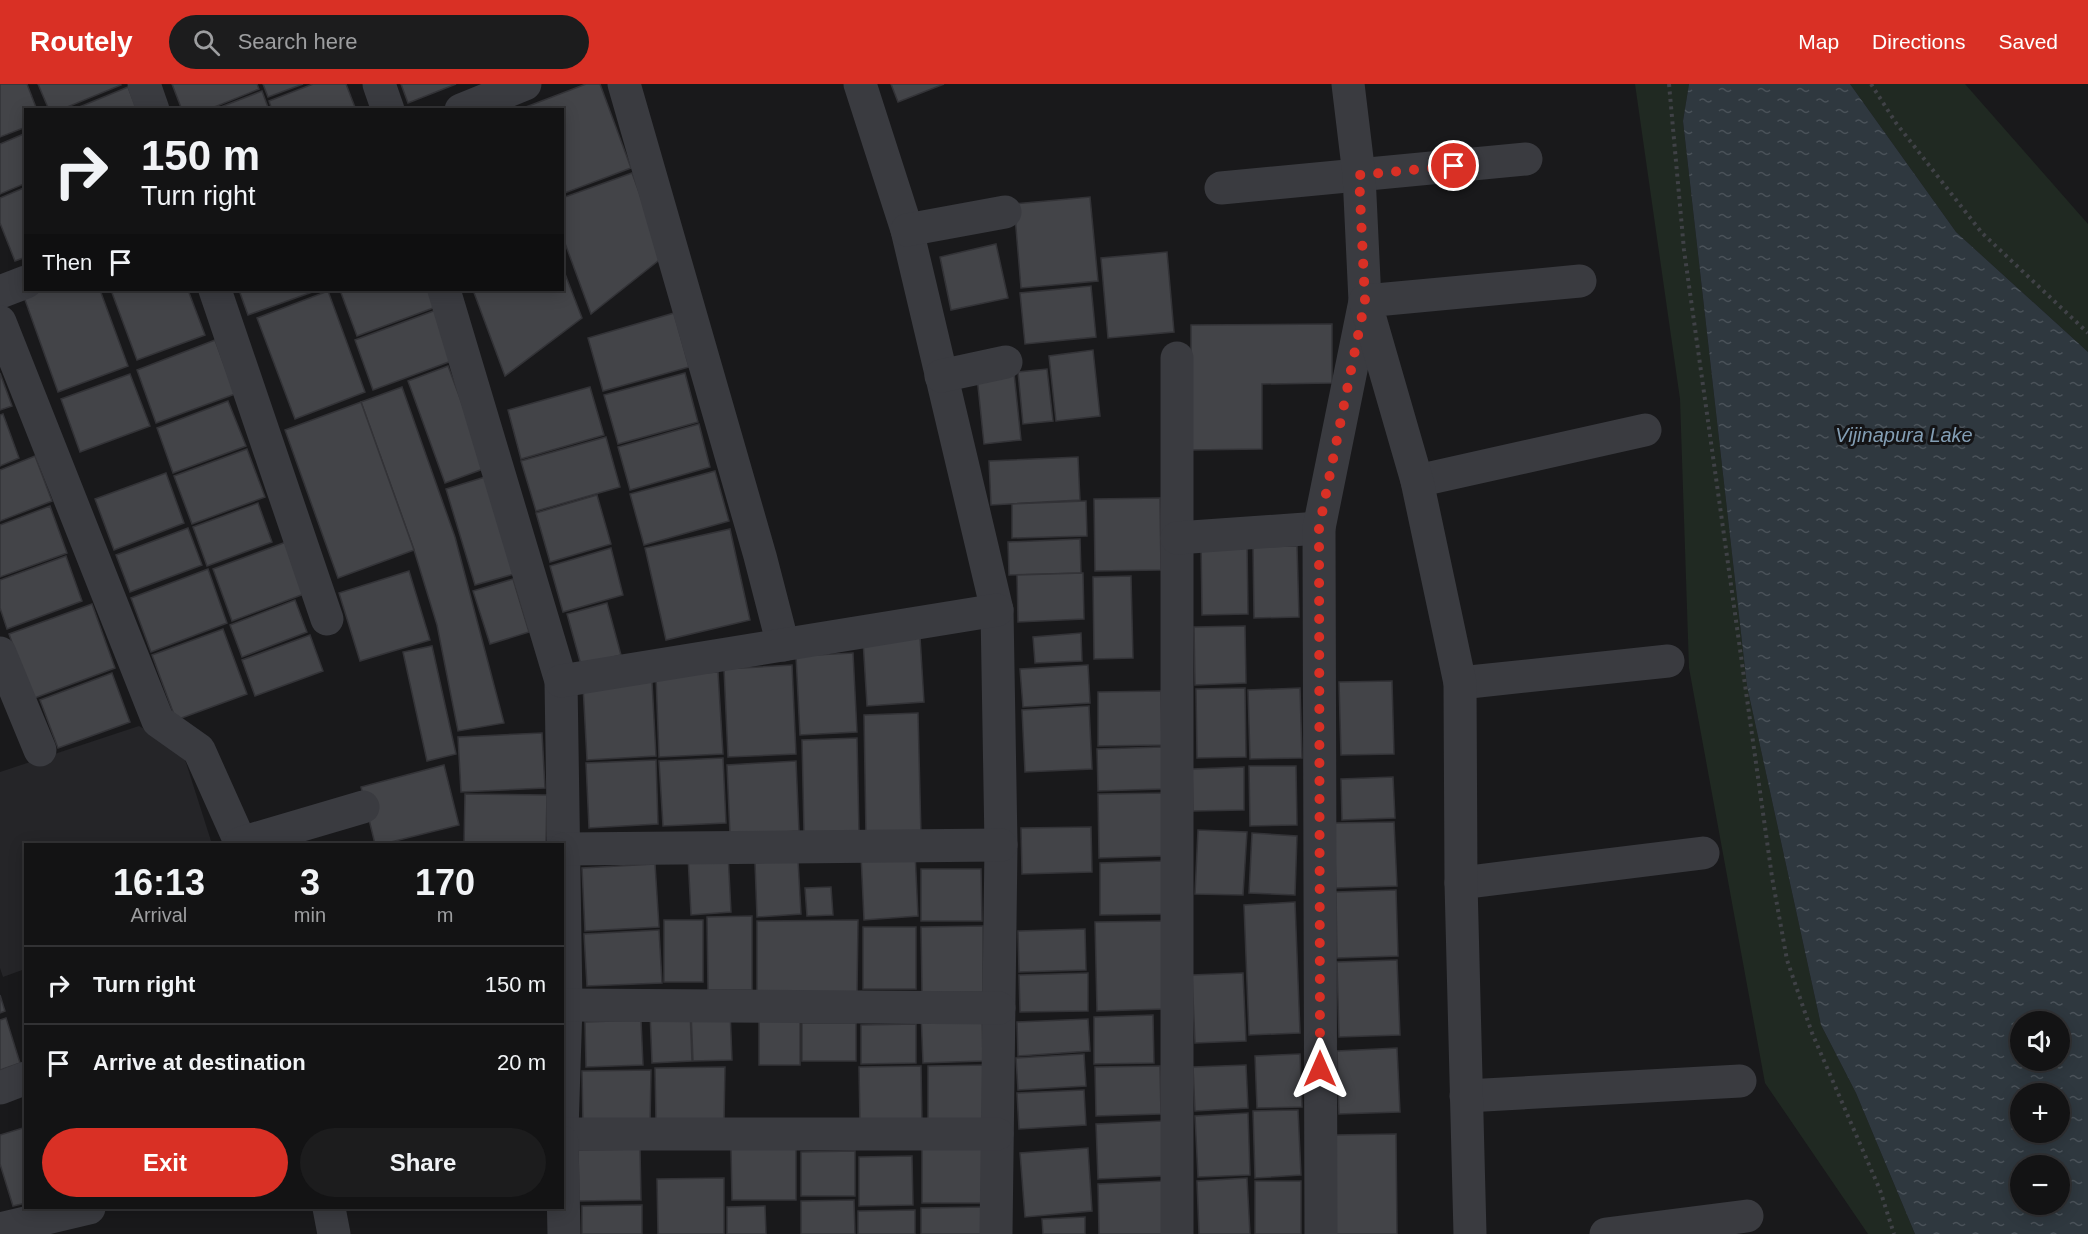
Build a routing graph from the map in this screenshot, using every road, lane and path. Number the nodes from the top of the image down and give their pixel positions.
1 (144, 84) edge
2 (379, 84) edge
3 (525, 84) edge
4 (624, 84) edge
5 (860, 84) edge
6 (1348, 84) edge
7 (1669, 84) edge
8 (1871, 84) edge
9 (152, 108) edge
10 (387, 108) edge
11 (465, 108) edge
12 (1526, 159) dead end
13 (1359, 175) junction
14 (1221, 188) dead end
15 (1005, 212) dead end
16 (907, 230) junction
17 (1580, 281) dead end
18 (24, 283) edge
19 (215, 291) edge
20 (444, 291) edge
21 (0, 292) edge
22 (1365, 301) junction
23 (0, 322) edge
24 (2088, 333) edge
25 (1177, 358) dead end
26 (1006, 362) dead end
27 (941, 376) junction
28 (1645, 430) dead end
29 (1417, 481) junction
30 (1319, 528) junction
31 (1177, 538) junction
32 (997, 610) junction
33 (327, 619) dead end
34 (783, 645) junction
35 (0, 653) edge
36 (1668, 662) dead end
37 (561, 681) junction
38 (1460, 683) junction
39 (40, 750) dead end
40 (363, 807) dead end
41 (241, 843) edge
42 (244, 843) edge
43 (564, 843) edge
44 (1001, 845) junction
45 (564, 849) joint
46 (1703, 853) dead end
47 (1461, 883) junction
48 (567, 1005) junction
49 (999, 1008) junction
50 (24, 1079) edge
51 (1740, 1081) dead end
52 (564, 1082) edge
53 (0, 1088) edge
54 (1466, 1096) junction
55 (564, 1133) edge
56 (997, 1134) junction
57 (85, 1209) edge
58 (329, 1209) edge
59 (563, 1209) edge
60 (1747, 1216) dead end
61 (0, 1229) edge
62 (334, 1234) edge
63 (564, 1234) edge
64 (996, 1234) edge
65 (1177, 1234) edge
66 (1321, 1234) edge
67 (1470, 1234) edge
68 (1606, 1234) edge
69 (1894, 1234) edge

1 - 9 street
2 - 10 street
3 - 11 street
4 - 34 street
5 - 16 street
6 - 13 street
7 - 69 path
8 - 24 path
12 - 13 street
13 - 14 street
13 - 22 street
15 - 16 street
16 - 27 street
17 - 22 street
18 - 21 street
19 - 33 street
20 - 37 street
22 - 29 street
22 - 30 street
23 - 41 street
25 - 31 street
26 - 27 street
27 - 32 street
28 - 29 street
29 - 38 street
30 - 31 street
30 - 66 street
31 - 65 street
32 - 34 street
32 - 44 street
34 - 37 street
35 - 39 street
36 - 38 street
37 - 43 street
38 - 47 street
40 - 42 street
44 - 45 street
44 - 49 street
45 - 48 street
46 - 47 street
47 - 54 street
48 - 49 street
48 - 52 street
49 - 56 street
50 - 53 street
51 - 54 street
54 - 67 street
55 - 56 street
56 - 64 street
57 - 61 street
58 - 62 street
59 - 63 street
60 - 68 street

